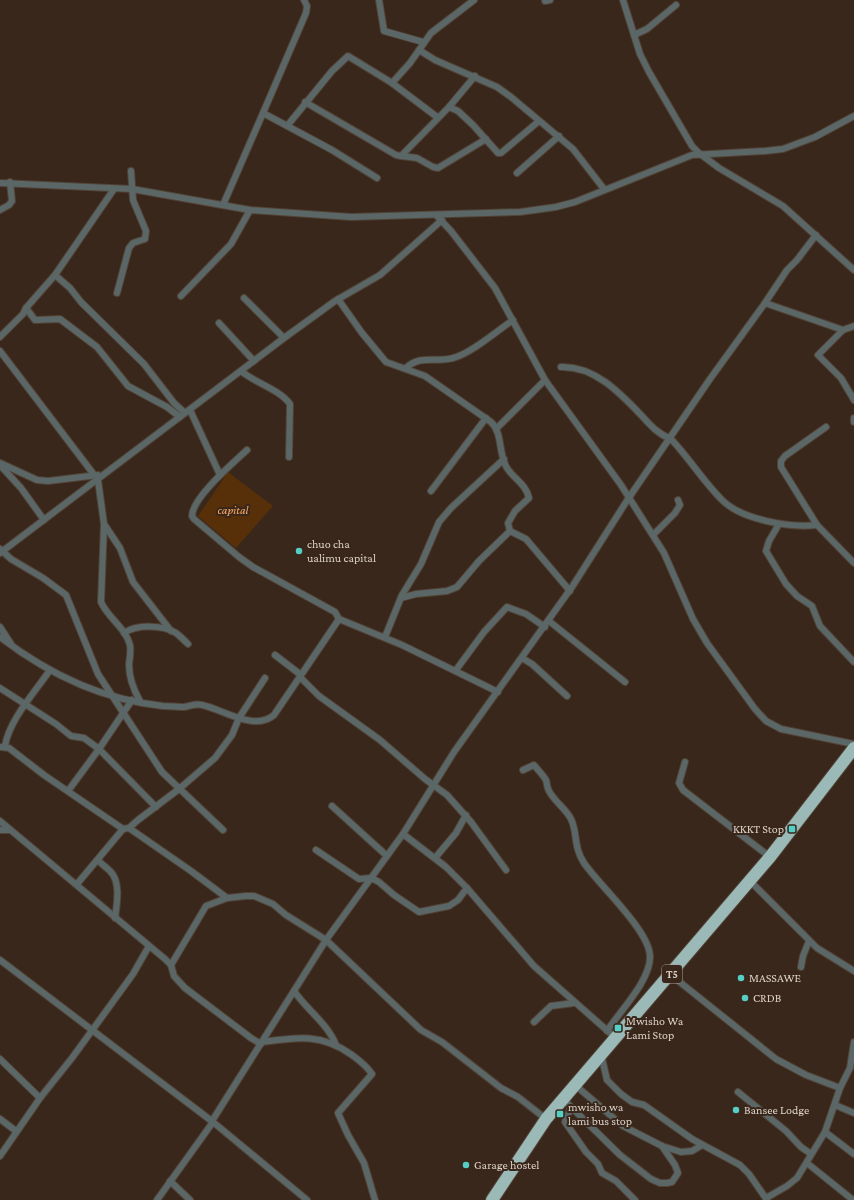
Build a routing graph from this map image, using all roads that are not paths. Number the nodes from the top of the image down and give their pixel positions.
1 (304, 0) edge
2 (379, 0) edge
3 (474, 0) edge
4 (623, 0) edge
5 (676, 5) dead end
6 (634, 35) junction
7 (423, 42) junction
8 (419, 50) junction
9 (475, 76) junction
10 (392, 83) junction
11 (305, 102) junction
12 (449, 107) junction
13 (263, 113) junction
14 (854, 116) edge
15 (437, 117) junction
16 (539, 121) junction
17 (287, 126) junction
18 (559, 136) junction
19 (486, 139) junction
20 (699, 153) junction
21 (401, 156) junction
22 (131, 171) dead end
23 (516, 173) dead end
24 (377, 178) dead end
25 (10, 182) junction
26 (0, 183) edge
27 (114, 189) junction
28 (604, 189) junction
29 (132, 190) junction
30 (223, 205) junction
31 (0, 210) edge
32 (250, 210) junction
33 (436, 215) junction
34 (442, 220) junction
35 (816, 235) junction
36 (854, 270) edge
37 (55, 275) junction
38 (117, 293) dead end
39 (180, 296) dead end
40 (244, 298) dead end
41 (338, 299) junction
42 (765, 303) junction
43 (26, 308) junction
44 (513, 320) junction
45 (219, 323) dead end
46 (854, 326) edge
47 (842, 330) junction
48 (0, 337) edge
49 (284, 338) junction
50 (0, 351) edge
51 (254, 361) junction
52 (561, 367) dead end
53 (406, 368) junction
54 (241, 371) junction
55 (545, 380) junction
56 (854, 400) edge
57 (185, 414) junction
58 (486, 418) junction
59 (854, 418) edge
60 (854, 422) edge
61 (826, 427) dead end
62 (496, 428) junction
63 (671, 439) junction
64 (247, 450) dead end
65 (289, 457) dead end
66 (504, 459) junction
67 (0, 464) edge
68 (220, 475) junction
69 (97, 478) junction
70 (431, 491) dead end
71 (628, 499) junction
72 (678, 500) dead end
73 (44, 520) junction
74 (104, 524) junction
75 (779, 524) junction
76 (817, 525) junction
77 (510, 531) junction
78 (654, 535) junction
79 (1, 551) edge
80 (854, 563) edge
81 (570, 591) junction
82 (401, 598) junction
83 (339, 619) junction
84 (547, 624) junction
85 (0, 627) edge
86 (171, 631) junction
87 (124, 633) junction
88 (0, 637) edge
89 (385, 637) junction
90 (188, 644) dead end
91 (13, 647) junction
92 (275, 655) dead end
93 (522, 658) junction
94 (854, 662) edge
95 (50, 670) junction
96 (456, 670) junction
97 (98, 674) junction
98 (301, 676) junction
99 (265, 678) dead end
100 (131, 682) junction
101 (625, 682) dead end
102 (0, 688) edge
103 (99, 692) junction
104 (498, 692) junction
105 (112, 696) junction
106 (568, 696) dead end
107 (130, 699) junction
108 (140, 702) junction
109 (26, 706) junction
110 (123, 714) junction
111 (239, 718) junction
112 (3, 747) edge
113 (99, 749) junction
114 (853, 750) edge
115 (685, 762) dead end
116 (523, 770) dead end
117 (433, 785) junction
118 (68, 790) junction
119 (179, 790) junction
120 (332, 806) dead end
121 (156, 807) junction
122 (466, 815) junction
123 (0, 821) edge
124 (126, 829) junction
125 (0, 830) edge
126 (10, 830) junction
127 (223, 830) dead end
128 (403, 834) junction
129 (316, 850) dead end
130 (387, 856) junction
131 (770, 857) junction
132 (435, 858) junction
133 (98, 860) junction
134 (506, 870) dead end
135 (371, 878) junction
136 (750, 881) junction
137 (77, 884) junction
138 (467, 888) junction
139 (227, 898) junction
140 (115, 918) junction
141 (326, 940) junction
142 (809, 941) junction
143 (149, 946) junction
144 (0, 960) edge
145 (171, 965) junction
146 (802, 967) dead end
147 (854, 971) edge
148 (671, 975) junction
149 (294, 991) junction
150 (574, 1003) junction
151 (534, 1022) dead end
152 (92, 1028) junction
153 (611, 1034) junction
154 (854, 1042) edge
155 (261, 1043) junction
156 (336, 1044) junction
157 (602, 1054) junction
158 (0, 1058) edge
159 (852, 1069) edge
160 (575, 1085) junction
161 (840, 1088) junction
162 (738, 1092) dead end
163 (40, 1098) junction
164 (568, 1103) junction
165 (836, 1105) junction
166 (854, 1113) edge
167 (0, 1118) edge
168 (546, 1120) junction
169 (213, 1122) junction
170 (16, 1131) junction
171 (825, 1132) junction
172 (702, 1145) junction
173 (662, 1146) junction
174 (811, 1154) junction
175 (854, 1154) edge
176 (0, 1156) edge
177 (807, 1163) junction
178 (170, 1181) junction
179 (767, 1199) edge
180 (157, 1200) edge
181 (190, 1200) edge
182 (307, 1200) edge
183 (375, 1200) edge
184 (492, 1200) edge
185 (635, 1200) edge
186 (853, 1200) edge

1 - 13 street
2 - 7 street
3 - 7 street
4 - 6 street
5 - 6 street
6 - 20 street
7 - 8 street
8 - 9 street
8 - 10 street
9 - 12 street
9 - 16 street
10 - 11 street
10 - 15 street
11 - 17 street
11 - 21 street
12 - 15 street
12 - 19 street
13 - 17 street
13 - 30 street
14 - 20 street
15 - 21 street
16 - 18 street
16 - 19 street
17 - 24 street
18 - 23 street
18 - 28 street
19 - 21 street
20 - 28 street
20 - 35 street
22 - 29 street
25 - 26 street
25 - 27 street
25 - 31 street
27 - 29 street
27 - 37 street
28 - 33 street
29 - 30 street
29 - 38 street
30 - 32 street
32 - 33 street
32 - 39 street
33 - 34 street
34 - 41 street
34 - 44 street
35 - 36 street
35 - 42 street
37 - 43 street
37 - 57 street
40 - 49 street
41 - 49 street
41 - 53 street
42 - 47 street
42 - 63 street
43 - 48 street
43 - 57 street
44 - 53 street
44 - 55 street
45 - 51 street
46 - 47 street
47 - 56 street
49 - 51 street
50 - 69 street
51 - 54 street
52 - 63 street
53 - 58 street
54 - 57 street
54 - 65 street
55 - 62 street
55 - 71 street
57 - 68 street
57 - 69 street
58 - 62 street
58 - 70 street
59 - 60 street
61 - 76 street
62 - 66 street
63 - 71 street
63 - 75 street
64 - 68 street
66 - 77 street
66 - 82 street
67 - 69 street
67 - 73 street
68 - 83 street
69 - 73 street
69 - 74 street
71 - 78 street
71 - 81 street
72 - 78 street
73 - 79 street
74 - 86 street
74 - 87 street
75 - 76 street
75 - 94 street
76 - 80 street
77 - 81 street
77 - 82 street
78 - 114 street
79 - 97 street
81 - 84 street
82 - 89 street
83 - 89 street
83 - 98 street
84 - 93 street
84 - 96 street
84 - 101 street
85 - 91 street
86 - 87 street
86 - 90 street
87 - 100 street
88 - 91 street
89 - 96 street
91 - 95 street
92 - 98 street
93 - 104 street
93 - 106 street
95 - 103 street
95 - 109 street
96 - 104 street
97 - 103 street
97 - 105 street
98 - 111 street
98 - 117 street
99 - 111 street
100 - 107 street
100 - 108 street
102 - 109 street
103 - 105 street
104 - 117 street
105 - 107 street
105 - 110 street
107 - 108 street
107 - 110 street
108 - 111 street
109 - 112 street
109 - 113 street
110 - 113 street
110 - 119 street
111 - 119 street
112 - 118 street
113 - 118 street
113 - 121 street
114 - 131 highway, T5
115 - 131 street
116 - 153 street
117 - 122 street
117 - 128 street
118 - 124 street
119 - 121 street
119 - 127 street
120 - 130 street
121 - 124 street
122 - 132 street
122 - 134 street
123 - 126 street
124 - 133 street
124 - 139 street
125 - 126 street
126 - 137 street
128 - 130 street
128 - 132 street
129 - 135 street
130 - 135 street
131 - 136 highway, T5
132 - 138 street
133 - 137 street
133 - 140 street
135 - 138 street
135 - 141 street
136 - 142 street
136 - 148 highway, T5
137 - 140 street
138 - 150 street
139 - 141 street
139 - 145 street
140 - 143 street
141 - 149 street
141 - 168 street
142 - 146 street
142 - 147 street
143 - 145 street
143 - 152 street
144 - 152 street
145 - 155 street
148 - 153 highway, T5
148 - 161 street
149 - 155 street
149 - 156 street
150 - 151 street
150 - 153 street
152 - 163 street
152 - 169 street
153 - 157 highway, T5
154 - 159 street
155 - 156 street
155 - 169 street
156 - 183 street
157 - 160 highway, T5
157 - 172 street
158 - 163 street
159 - 161 street
160 - 164 highway, T5
160 - 173 street
161 - 165 street
162 - 174 street
163 - 170 street
164 - 168 highway, T5
164 - 173 street
164 - 185 street
165 - 166 street
165 - 171 street
167 - 170 street
168 - 184 highway, T5
169 - 178 street
169 - 182 street
170 - 176 street
171 - 174 street
171 - 175 street
172 - 173 street
172 - 179 street
174 - 177 street
177 - 179 street
177 - 186 street
178 - 180 street
178 - 181 street

